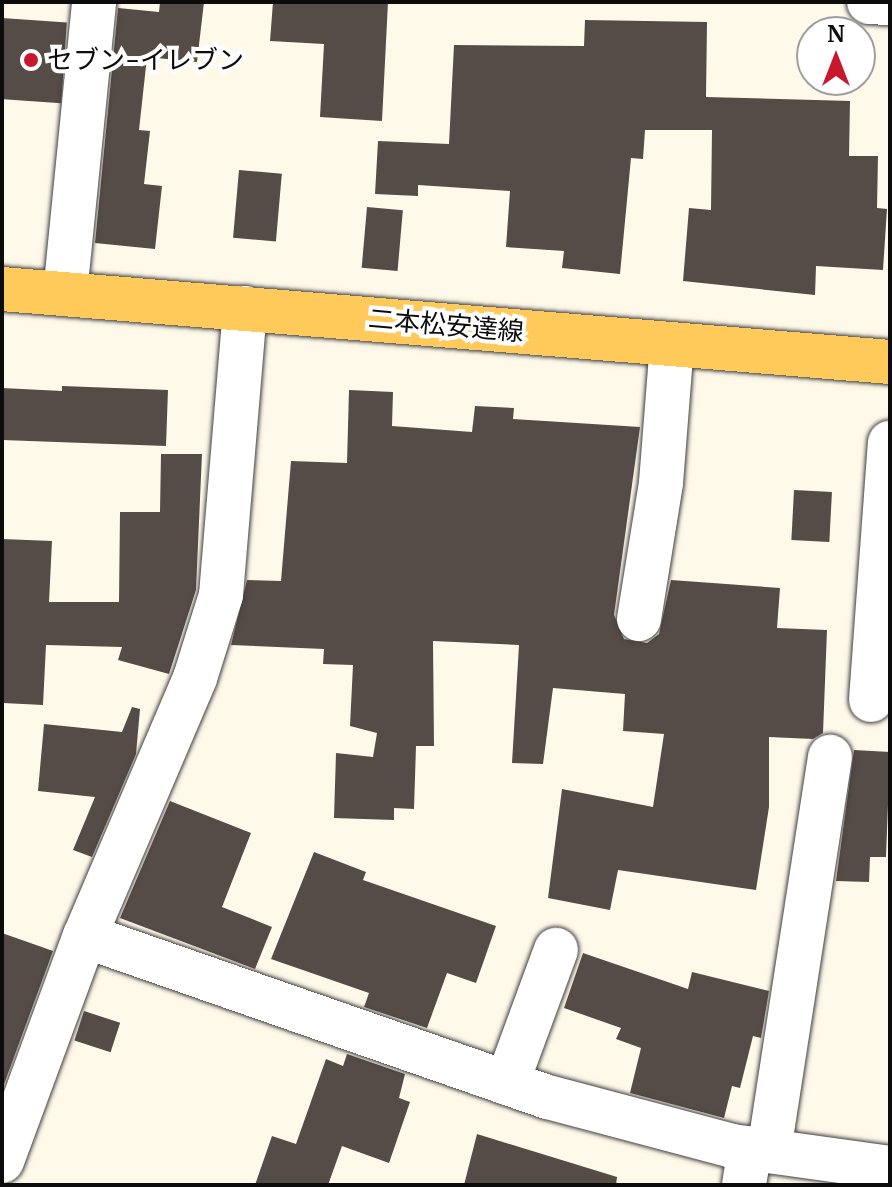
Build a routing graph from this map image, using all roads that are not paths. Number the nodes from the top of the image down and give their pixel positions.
1 (94, 2) edge
2 (869, 2) edge
3 (890, 3) edge
4 (2, 289) edge
5 (65, 294) junction
6 (245, 308) junction
7 (672, 344) junction
8 (890, 362) edge
9 (890, 443) edge
10 (639, 619) dead end
11 (871, 700) dead end
12 (830, 757) dead end
13 (85, 936) junction
14 (556, 950) dead end
15 (507, 1083) junction
16 (2, 1161) edge
17 (754, 1162) edge
18 (890, 1168) edge

1 - 5 street
2 - 3 street
4 - 5 main road, 二本松安達線
5 - 6 main road, 二本松安達線
6 - 7 main road, 二本松安達線
6 - 13 street
7 - 8 main road, 二本松安達線
7 - 10 street
9 - 11 street
12 - 17 street
13 - 15 street
13 - 16 street
14 - 15 street
15 - 17 street
17 - 18 street

